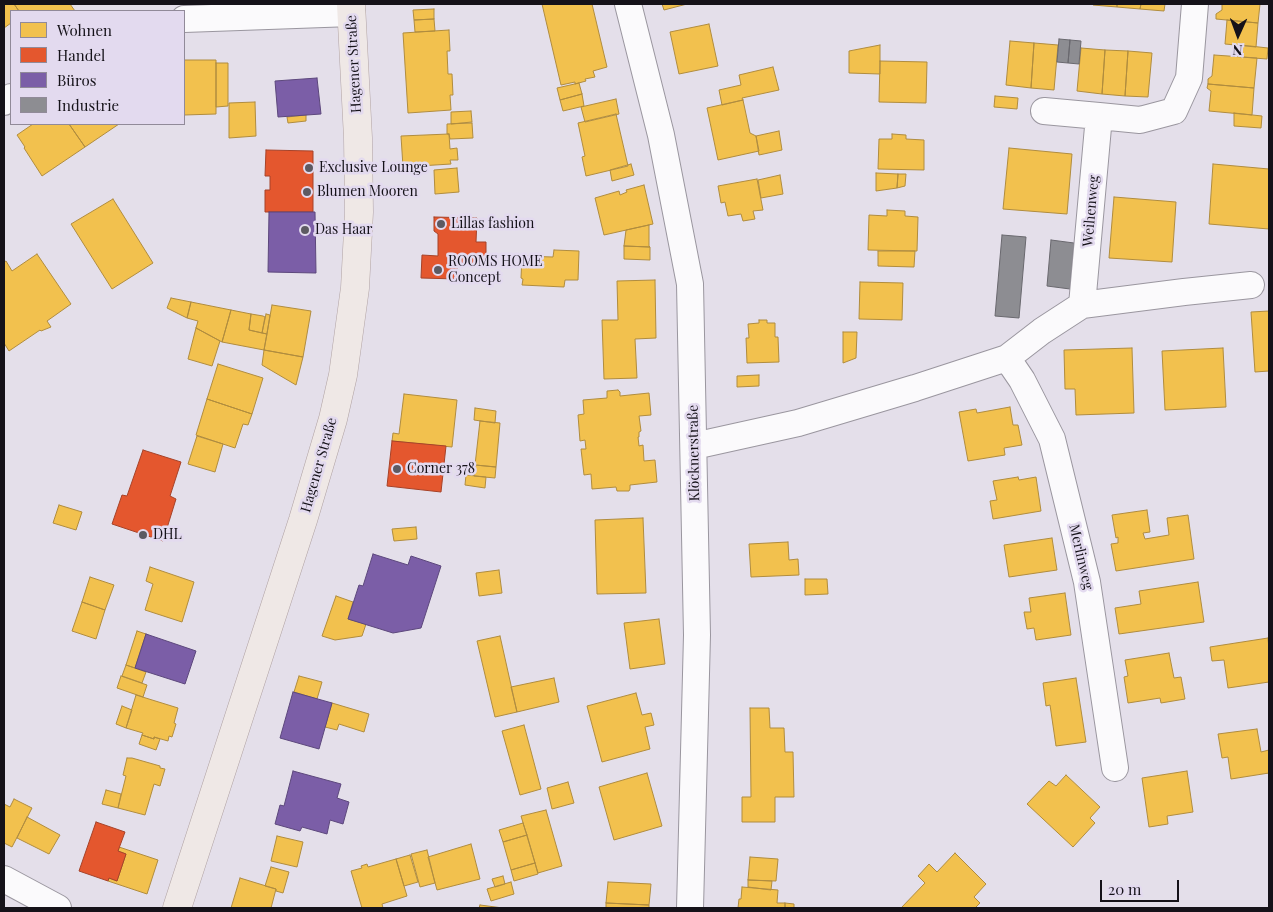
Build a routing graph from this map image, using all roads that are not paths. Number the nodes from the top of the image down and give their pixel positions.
1 (628, 4) edge
2 (1195, 4) edge
3 (352, 8) edge
4 (185, 19) edge
5 (1044, 111) dead end
6 (1099, 116) junction
7 (1251, 285) dead end
8 (1082, 306) junction
9 (1007, 358) junction
10 (694, 446) junction
11 (1115, 768) dead end
12 (4, 879) edge
13 (58, 908) edge
14 (177, 908) edge
15 (690, 908) edge

1 - 10 street, Klöcknerstraße
2 - 6 street
3 - 4 street
3 - 14 main road, Hagener Straße
5 - 6 street
6 - 8 street, Weihenweg
7 - 8 street
8 - 9 street
9 - 10 street
9 - 11 street, Merlinweg
10 - 15 street, Klöcknerstraße
12 - 13 street

